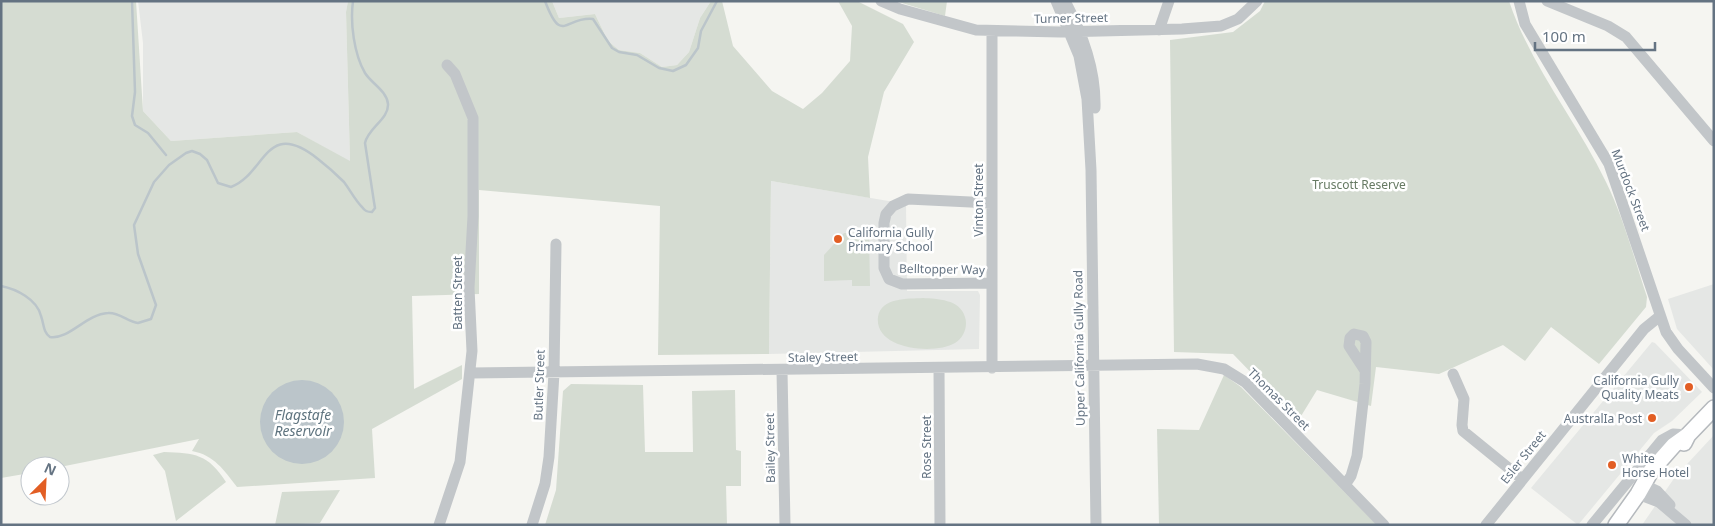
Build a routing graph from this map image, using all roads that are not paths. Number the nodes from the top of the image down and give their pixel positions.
1 (881, 1) edge
2 (1056, 1) edge
3 (1065, 1) edge
4 (1169, 1) edge
5 (1257, 1) edge
6 (1519, 1) edge
7 (1547, 1) edge
8 (1159, 30) junction
9 (992, 32) junction
10 (1075, 32) junction
11 (447, 65) dead end
12 (1714, 141) edge
13 (991, 203) junction
14 (556, 244) dead end
15 (992, 284) junction
16 (1660, 316) junction
17 (1093, 366) junction
18 (992, 368) junction
19 (939, 369) junction
20 (1364, 369) dead end
21 (782, 371) junction
22 (471, 373) junction
23 (554, 373) junction
24 (1453, 374) dead end
25 (1714, 388) edge
26 (1714, 408) edge
27 (1688, 435) junction
28 (1522, 479) junction
29 (1345, 485) junction
30 (1644, 488) junction
31 (1682, 521) edge
32 (439, 525) edge
33 (532, 525) edge
34 (785, 525) edge
35 (940, 525) edge
36 (1096, 525) edge
37 (1384, 525) edge
38 (1486, 525) edge
39 (1592, 525) edge
40 (1616, 525) edge

1 - 9 street, Turner Street
2 - 10 street, Upper California Gully Road
3 - 10 street, Upper California Gully Road
4 - 8 street
5 - 8 street, Turner Street
6 - 16 street, Murdock Street
7 - 12 street
8 - 10 street, Turner Street
9 - 10 street, Turner Street
9 - 13 street, Vinton Street
10 - 17 street, Upper California Gully Road
11 - 22 street, Batten Street
13 - 15 street, Vinton Street
13 - 15 street, Belltopper Way
14 - 23 street, Butler Street
15 - 18 street, Vinton Street
16 - 25 street, Murdock Street
16 - 28 street, Esler Street
17 - 18 street, Staley Street
17 - 29 street, Thomas Street
17 - 36 street, Upper California Gully Road
18 - 19 street, Staley Street
19 - 21 street, Staley Street
19 - 35 street, Rose Street
20 - 29 street
21 - 23 street, Staley Street
21 - 34 street, Bailey Street
22 - 23 street, Staley Street
22 - 32 street, Batten Street
23 - 33 street, Butler Street
24 - 28 street
26 - 27 main road
27 - 30 main road
27 - 39 street
28 - 38 street, Esler Street
29 - 37 street, Thomas Street
30 - 31 street
30 - 40 main road

